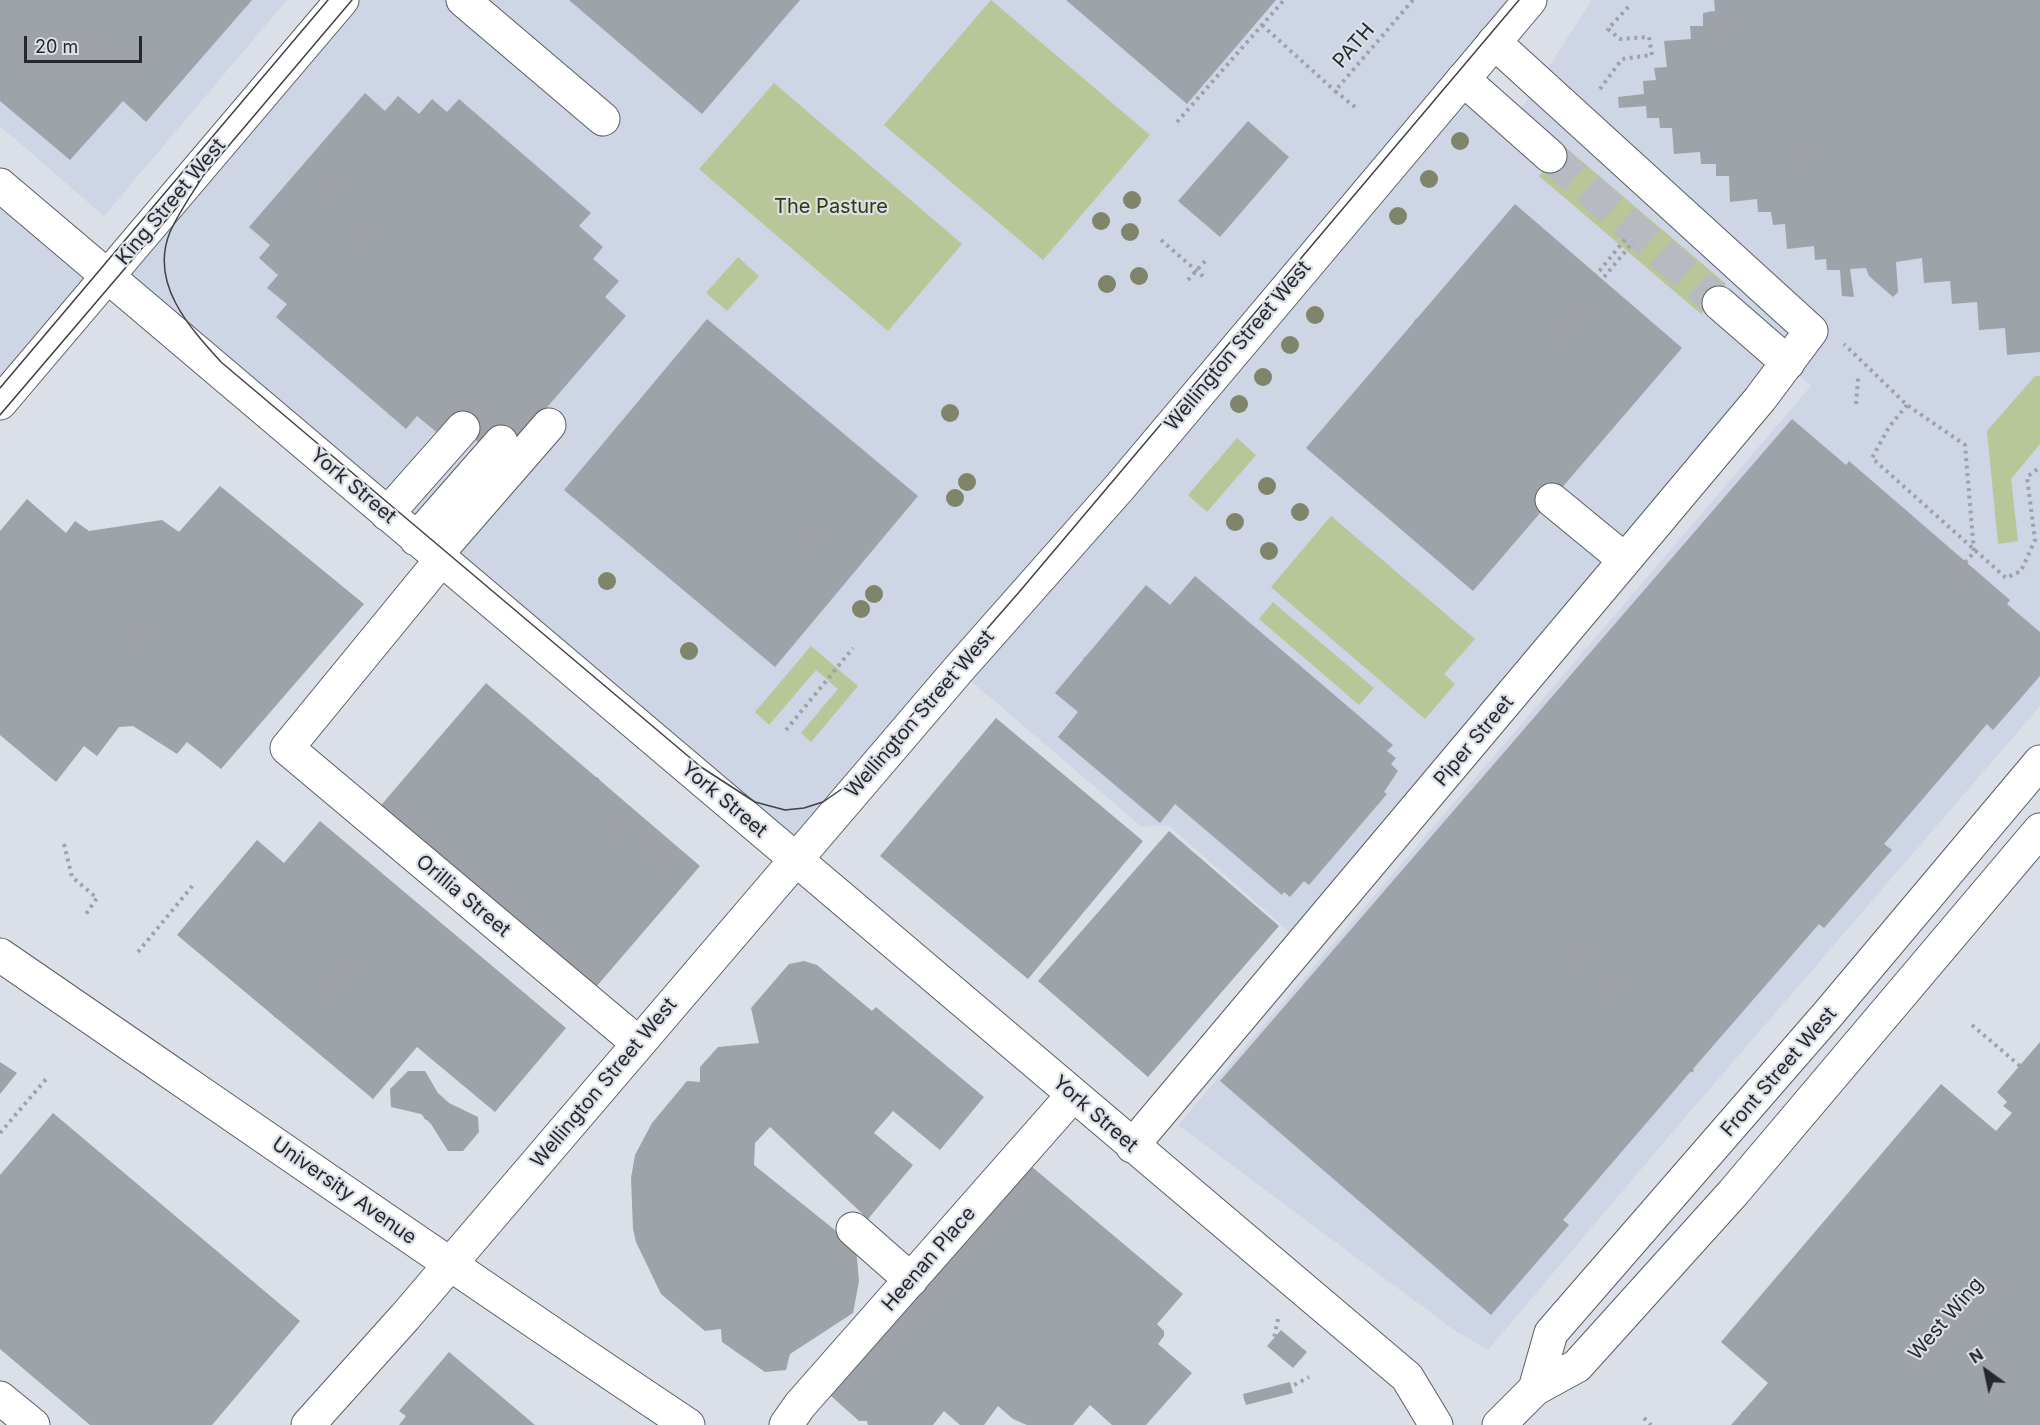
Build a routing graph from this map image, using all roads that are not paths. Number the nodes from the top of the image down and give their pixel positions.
1 (342, 0) edge
2 (463, 0) edge
3 (1530, 0) edge
4 (1494, 42) junction
5 (1463, 80) junction
6 (603, 119) dead end
7 (1550, 156) tunnel mouth
8 (0, 185) edge
9 (108, 277) junction
10 (1719, 303) tunnel mouth
11 (1788, 363) junction
12 (0, 403) edge
13 (549, 425) dead end
14 (463, 429) dead end
15 (501, 442) dead end
16 (1552, 500) dead end
17 (387, 514) junction
18 (431, 551) junction
19 (1626, 561) junction
20 (2040, 762) edge
21 (2040, 830) edge
22 (796, 858) junction
23 (0, 955) edge
24 (1829, 1013) junction
25 (1863, 1040) junction
26 (638, 1043) junction
27 (1073, 1095) junction
28 (1132, 1146) junction
29 (1699, 1164) junction
30 (1733, 1193) junction
31 (853, 1229) dead end
32 (449, 1265) junction
33 (911, 1280) junction
34 (1534, 1389) junction
35 (0, 1398) edge
36 (33, 1425) edge
37 (308, 1425) edge
38 (688, 1425) edge
39 (786, 1425) edge
40 (1436, 1425) edge
41 (1499, 1425) edge

1 - 9 main road, King Street West
2 - 6 main road
3 - 4 main road, Wellington Street West
4 - 5 main road, Wellington Street West
4 - 11 main road, Piper Street
5 - 7 main road
5 - 22 main road, Wellington Street West
8 - 9 main road, York Street
9 - 12 main road, King Street West
9 - 17 main road, York Street
10 - 11 main road
11 - 19 main road, Piper Street
13 - 18 main road
14 - 17 main road
15 - 18 main road
16 - 19 main road
17 - 18 main road, York Street
18 - 22 main road, York Street
18 - 26 main road, Orillia Street
19 - 28 main road, Piper Street
20 - 24 main road, Front Street West
21 - 25 main road, Front Street West
22 - 26 main road, Wellington Street West
22 - 27 main road, York Street
23 - 32 main road, University Avenue
24 - 25 main road
24 - 29 main road, Front Street West
25 - 30 main road, Front Street West
26 - 32 main road, Wellington Street West
27 - 28 main road, York Street
27 - 33 main road, Heenan Place
28 - 40 main road, York Street
29 - 30 main road
29 - 34 main road, Front Street West
30 - 34 main road, Front Street West
31 - 33 main road
32 - 37 main road, Wellington Street West
32 - 38 main road, University Avenue
33 - 39 main road, Heenan Place
34 - 41 main road, Front Street West
35 - 36 main road

